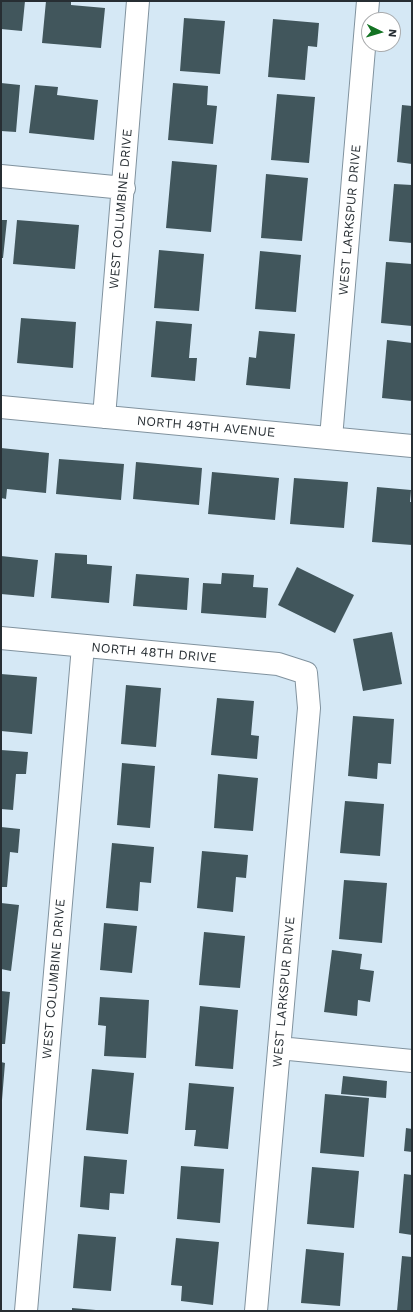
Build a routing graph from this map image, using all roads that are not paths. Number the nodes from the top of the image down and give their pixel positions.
1 (138, 1) edge
2 (368, 1) edge
3 (1, 176) edge
4 (124, 188) junction
5 (1, 407) edge
6 (104, 417) junction
7 (331, 438) junction
8 (412, 446) edge
9 (1, 638) edge
10 (83, 646) junction
11 (306, 673) joint
12 (279, 1048) junction
13 (412, 1061) edge
14 (26, 1311) edge
15 (256, 1311) edge

1 - 4 street, WEST COLUMBINE DRIVE
2 - 7 street, WEST LARKSPUR DRIVE
3 - 4 street
4 - 6 street, WEST COLUMBINE DRIVE
5 - 6 street, NORTH 49TH AVENUE
6 - 7 street, NORTH 49TH AVENUE
7 - 8 street, NORTH 49TH AVENUE
9 - 10 street, NORTH 48TH DRIVE
10 - 11 street, NORTH 48TH DRIVE
10 - 14 street, WEST COLUMBINE DRIVE
11 - 12 street, WEST LARKSPUR DRIVE
12 - 13 street
12 - 15 street, WEST LARKSPUR DRIVE

